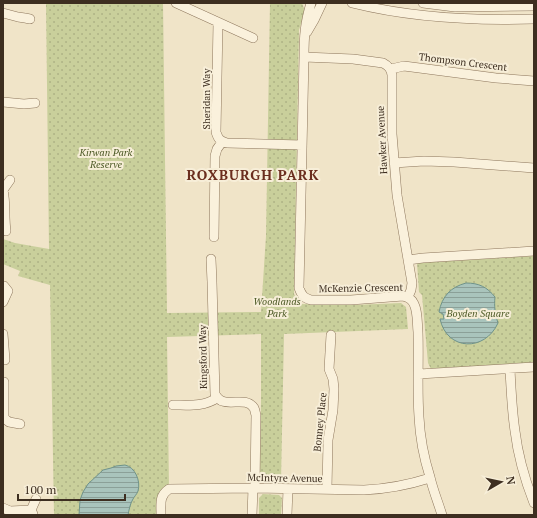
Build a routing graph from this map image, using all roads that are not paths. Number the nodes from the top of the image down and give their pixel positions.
1 (176, 3) edge
2 (311, 3) edge
3 (322, 3) edge
4 (352, 3) edge
5 (423, 3) edge
6 (460, 5) edge
7 (533, 6) edge
8 (6, 14) edge
9 (30, 19) dead end
10 (459, 19) junction
11 (534, 19) edge
12 (218, 23) junction
13 (253, 38) dead end
14 (304, 38) junction
15 (304, 57) junction
16 (391, 69) junction
17 (534, 80) edge
18 (3, 102) edge
19 (35, 103) dead end
20 (222, 142) junction
21 (302, 145) junction
22 (394, 163) junction
23 (534, 168) edge
24 (10, 180) dead end
25 (3, 190) edge
26 (6, 231) dead end
27 (214, 236) dead end
28 (534, 251) edge
29 (211, 259) dead end
30 (408, 260) junction
31 (4, 286) edge
32 (408, 297) junction
33 (3, 302) edge
34 (3, 334) edge
35 (331, 334) dead end
36 (5, 360) dead end
37 (534, 367) edge
38 (510, 369) junction
39 (419, 374) junction
40 (4, 382) edge
41 (217, 398) junction
42 (173, 405) dead end
43 (4, 419) edge
44 (20, 424) dead end
45 (430, 478) junction
46 (254, 488) junction
47 (288, 489) junction
48 (327, 489) junction
49 (36, 498) dead end
50 (534, 504) edge
51 (3, 508) edge
52 (33, 512) edge
53 (161, 515) edge
54 (252, 515) edge
55 (287, 515) edge
56 (442, 515) edge

1 - 12 street
2 - 14 street, McKenzie Crescent
3 - 14 street, McKenzie Crescent
4 - 10 street
5 - 6 street
6 - 7 street
6 - 10 street
8 - 9 street
10 - 11 street
12 - 13 street
12 - 20 street, Sheridan Way
14 - 15 street, McKenzie Crescent
15 - 16 street
15 - 21 street, McKenzie Crescent
16 - 17 street, Thompson Crescent
16 - 22 street, Hawker Avenue
18 - 19 street
20 - 21 street
20 - 27 street
21 - 32 street, McKenzie Crescent
22 - 23 street
22 - 30 street, Hawker Avenue
24 - 25 street
25 - 26 street
28 - 30 street
29 - 41 street, Kingsford Way
30 - 32 street, Hawker Avenue
31 - 33 street
32 - 39 street, McKenzie Crescent
34 - 36 street
35 - 48 street, Bonney Place
37 - 38 street
38 - 39 street
38 - 50 street
39 - 45 street, McKenzie Crescent
40 - 43 street
41 - 42 street
41 - 46 street, Kingsford Way
43 - 44 street
45 - 48 street, McIntyre Avenue
45 - 56 street, McKenzie Crescent
46 - 47 street, McIntyre Avenue
46 - 53 street, McIntyre Avenue
46 - 54 street
47 - 48 street, McIntyre Avenue
47 - 55 street
49 - 52 street
51 - 52 street

